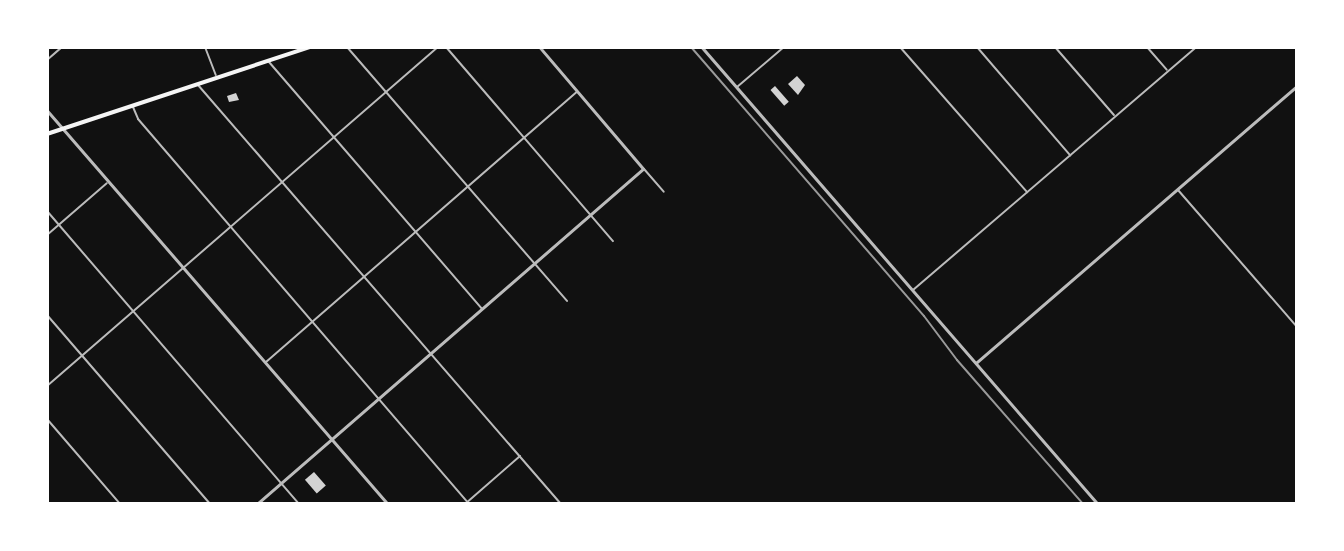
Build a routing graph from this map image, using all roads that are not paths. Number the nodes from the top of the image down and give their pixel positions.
1 (62, 47) edge
2 (205, 47) edge
3 (310, 47) edge
4 (347, 47) edge
5 (438, 47) edge
6 (446, 47) edge
7 (539, 47) edge
8 (702, 47) edge
9 (784, 47) edge
10 (900, 47) edge
11 (976, 47) edge
12 (1055, 47) edge
13 (1147, 47) edge
14 (1197, 47) edge
15 (47, 60) edge
16 (268, 61) junction
17 (1168, 72) junction
18 (217, 78) junction
19 (198, 85) junction
20 (1297, 86) edge
21 (736, 88) junction
22 (386, 92) junction
23 (577, 92) junction
24 (133, 106) junction
25 (47, 110) edge
26 (1115, 117) junction
27 (64, 129) junction
28 (47, 134) edge
29 (334, 137) junction
30 (524, 138) junction
31 (1070, 155) junction
32 (643, 169) junction
33 (109, 181) junction
34 (282, 182) junction
35 (467, 187) junction
36 (1178, 189) junction
37 (664, 192) dead end
38 (1027, 193) junction
39 (47, 211) edge
40 (591, 215) junction
41 (59, 225) junction
42 (230, 227) junction
43 (415, 232) junction
44 (47, 234) edge
45 (613, 241) dead end
46 (534, 264) junction
47 (184, 267) junction
48 (363, 277) junction
49 (912, 290) junction
50 (567, 301) dead end
51 (482, 309) junction
52 (133, 311) junction
53 (47, 315) edge
54 (312, 321) junction
55 (1297, 327) edge
56 (431, 354) junction
57 (82, 356) junction
58 (266, 362) junction
59 (976, 363) junction
60 (47, 386) edge
61 (379, 399) junction
62 (47, 419) edge
63 (333, 440) junction
64 (520, 456) junction
65 (281, 483) junction
66 (467, 503) edge
67 (120, 504) edge
68 (210, 504) edge
69 (257, 504) edge
70 (299, 504) edge
71 (388, 504) edge
72 (561, 504) edge
73 (1098, 504) edge

1 - 15 street
2 - 18 street
3 - 16 main road
4 - 22 street
5 - 22 street
6 - 30 street
7 - 23 street
8 - 21 street
9 - 21 street
10 - 38 street
11 - 31 street
12 - 26 street
13 - 17 street
14 - 17 street
16 - 18 main road
16 - 29 street
17 - 26 street
18 - 19 main road
19 - 24 main road
19 - 34 street
20 - 36 street
21 - 49 street
22 - 29 street
22 - 35 street
23 - 30 street
23 - 32 street
24 - 27 main road
24 - 42 street
25 - 27 street
26 - 31 street
27 - 28 main road
27 - 33 street
29 - 34 street
29 - 43 street
30 - 35 street
30 - 40 street
31 - 38 street
32 - 37 street
32 - 40 street
33 - 41 street
33 - 47 street
34 - 42 street
34 - 48 street
35 - 43 street
35 - 46 street
36 - 55 street
36 - 59 street
38 - 49 street
39 - 41 street
40 - 45 street
40 - 46 street
41 - 44 street
41 - 52 street
42 - 47 street
42 - 54 street
43 - 48 street
43 - 51 street
46 - 50 street
46 - 51 street
47 - 52 street
47 - 58 street
48 - 54 street
48 - 56 street
49 - 59 street
51 - 56 street
52 - 57 street
52 - 65 street
53 - 57 street
54 - 58 street
54 - 61 street
56 - 61 street
56 - 64 street
57 - 60 street
57 - 68 street
58 - 63 street
59 - 73 street
61 - 63 street
61 - 66 street
62 - 67 street
63 - 65 street
63 - 71 street
64 - 66 street
64 - 72 street
65 - 69 street
65 - 70 street

